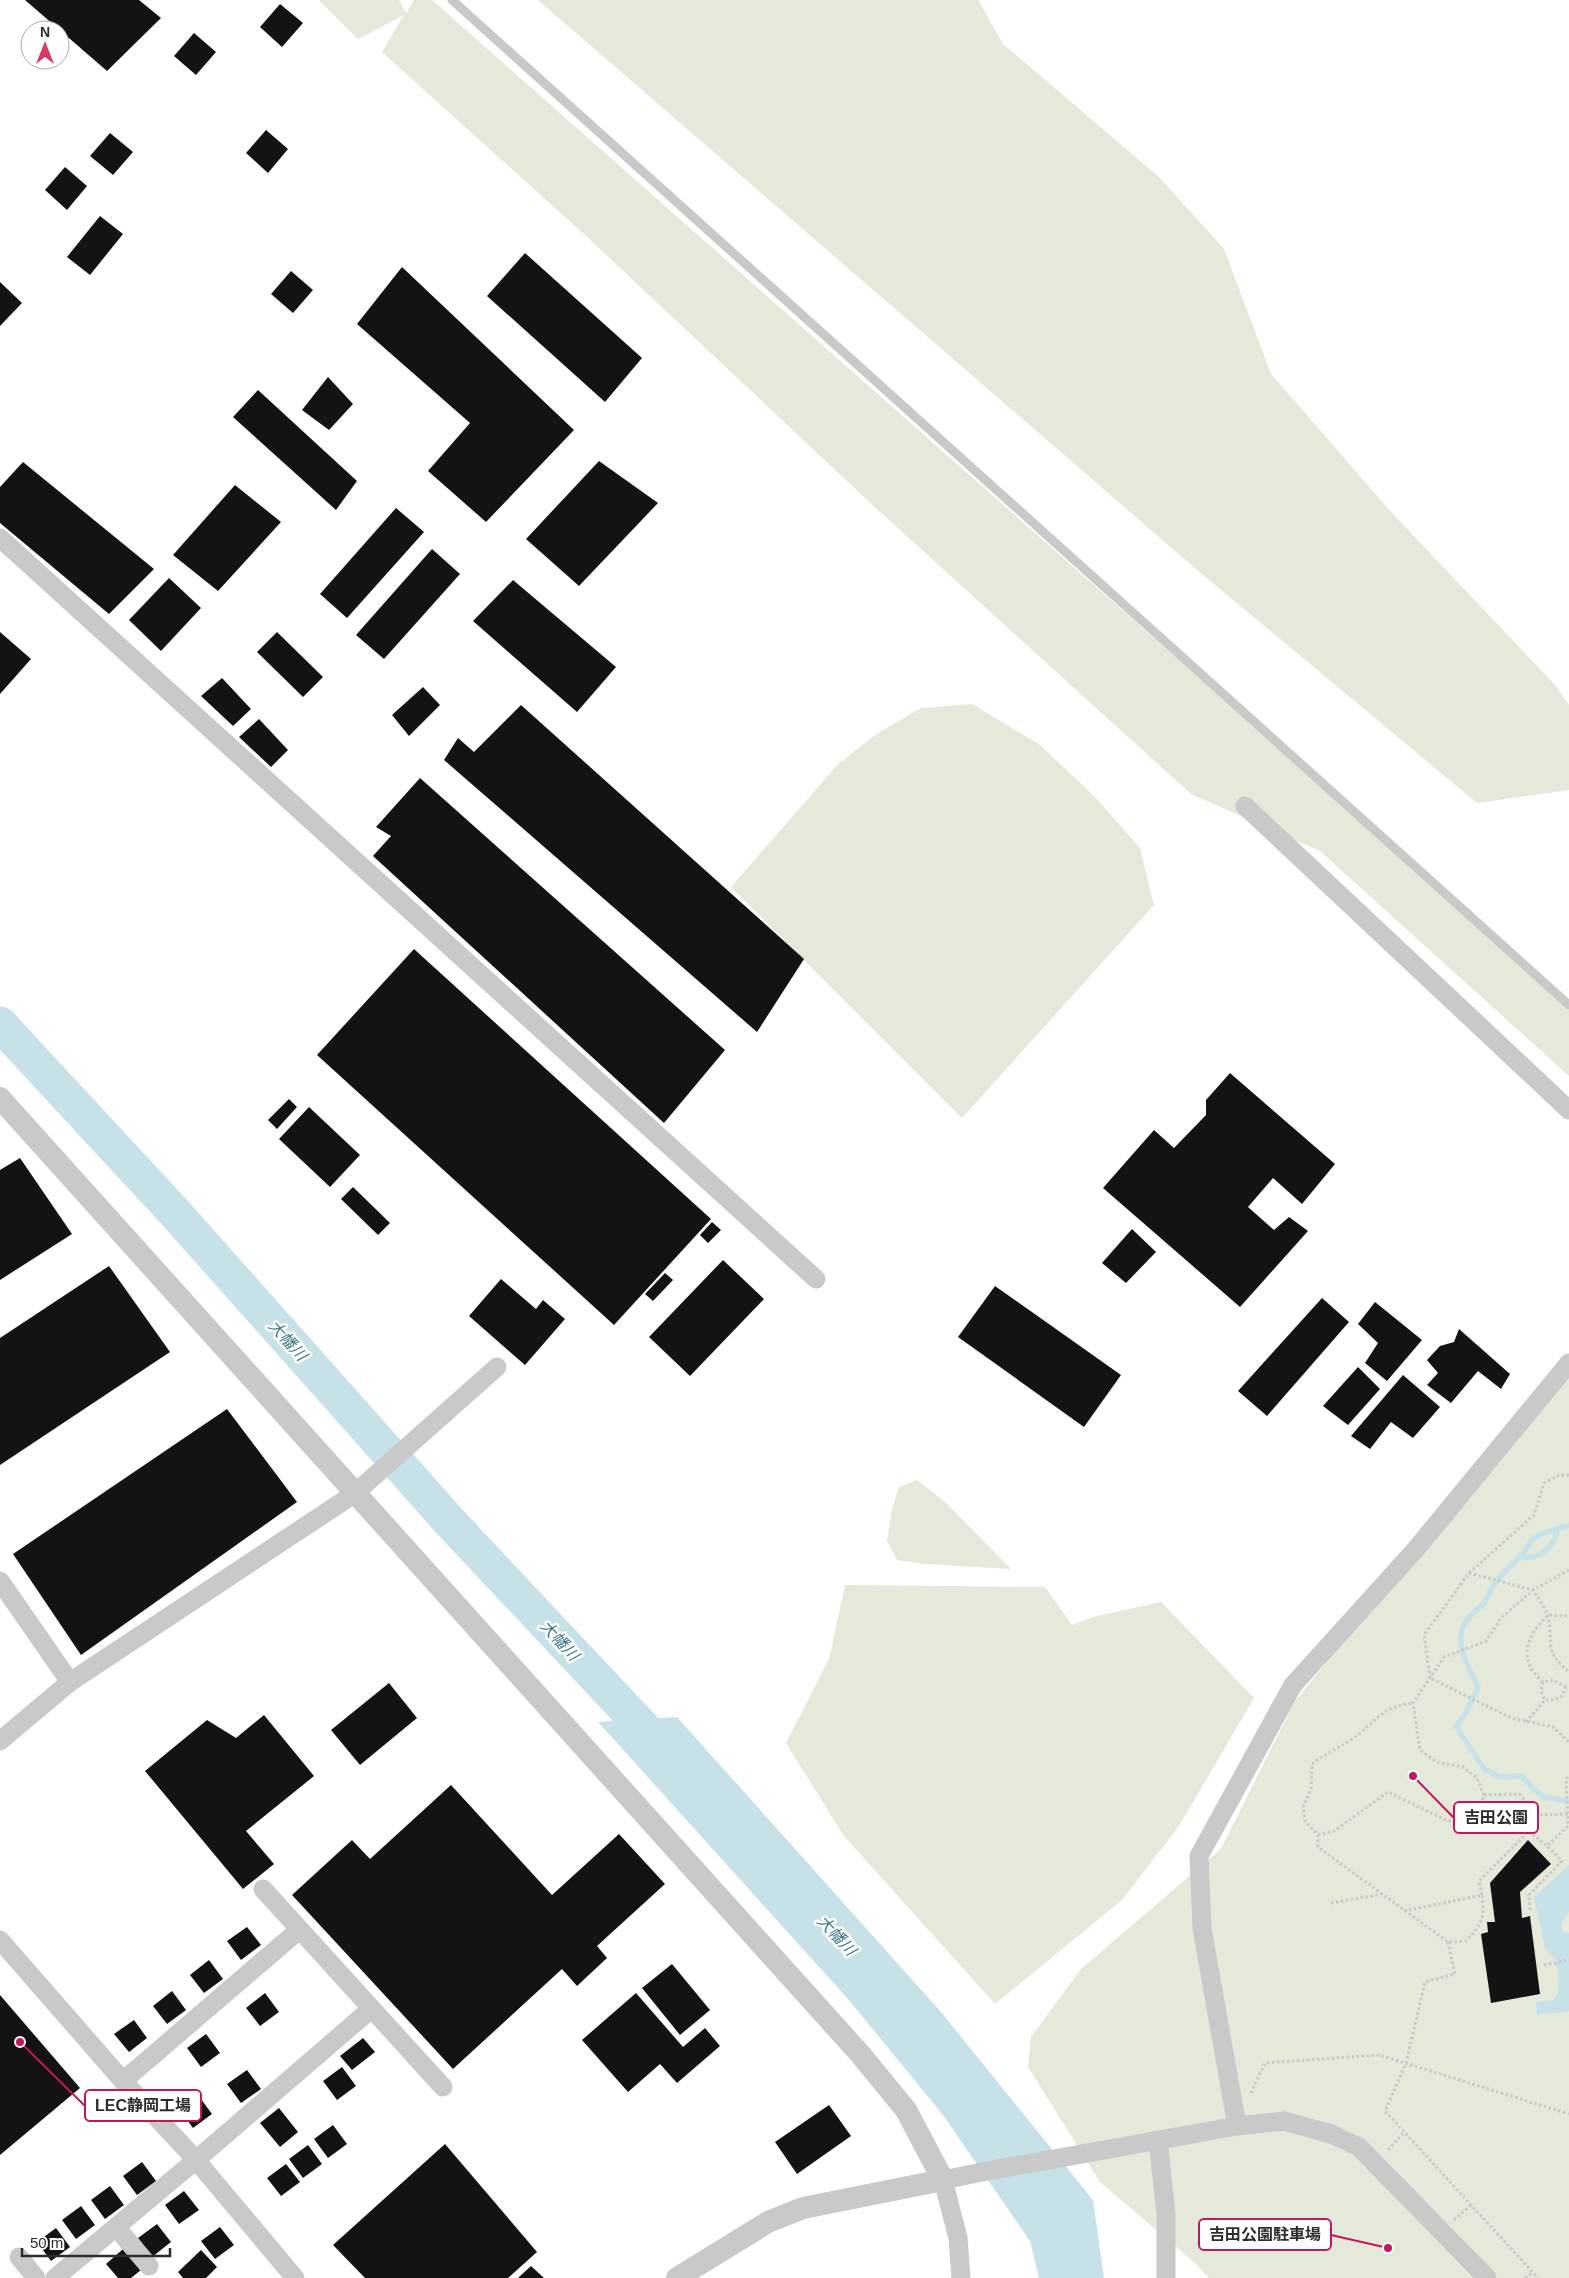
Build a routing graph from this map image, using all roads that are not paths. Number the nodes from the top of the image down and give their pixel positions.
1 (452, 0) edge
2 (0, 538) edge
3 (1245, 806) dead end
4 (1569, 1005) edge
5 (0, 1098) edge
6 (1569, 1110) edge
7 (816, 1279) dead end
8 (1569, 1363) edge
9 (497, 1366) dead end
10 (354, 1494) junction
11 (0, 1581) edge
12 (70, 1682) junction
13 (0, 1741) edge
14 (263, 1889) dead end
15 (299, 1930) junction
16 (0, 1940) edge
17 (371, 2009) junction
18 (123, 2081) junction
19 (442, 2087) dead end
20 (1237, 2126) junction
21 (1158, 2140) junction
22 (196, 2160) junction
23 (943, 2180) junction
24 (116, 2227) junction
25 (19, 2257) dead end
26 (149, 2266) dead end
27 (36, 2278) edge
28 (55, 2278) edge
29 (295, 2278) edge
30 (677, 2278) edge
31 (961, 2278) edge
32 (1166, 2278) edge
33 (1488, 2278) edge

1 - 4 lane
2 - 7 street
3 - 6 street
5 - 10 street
8 - 20 street
9 - 10 street
10 - 12 street
10 - 23 street
11 - 12 street
12 - 13 street
14 - 15 street
15 - 17 street
15 - 18 street
16 - 18 street
17 - 19 street
17 - 22 street
18 - 22 street
20 - 21 street
20 - 33 street
21 - 23 street
21 - 32 street
22 - 24 street
22 - 29 street
23 - 30 street
23 - 31 street
24 - 26 street
24 - 28 street
25 - 27 street

